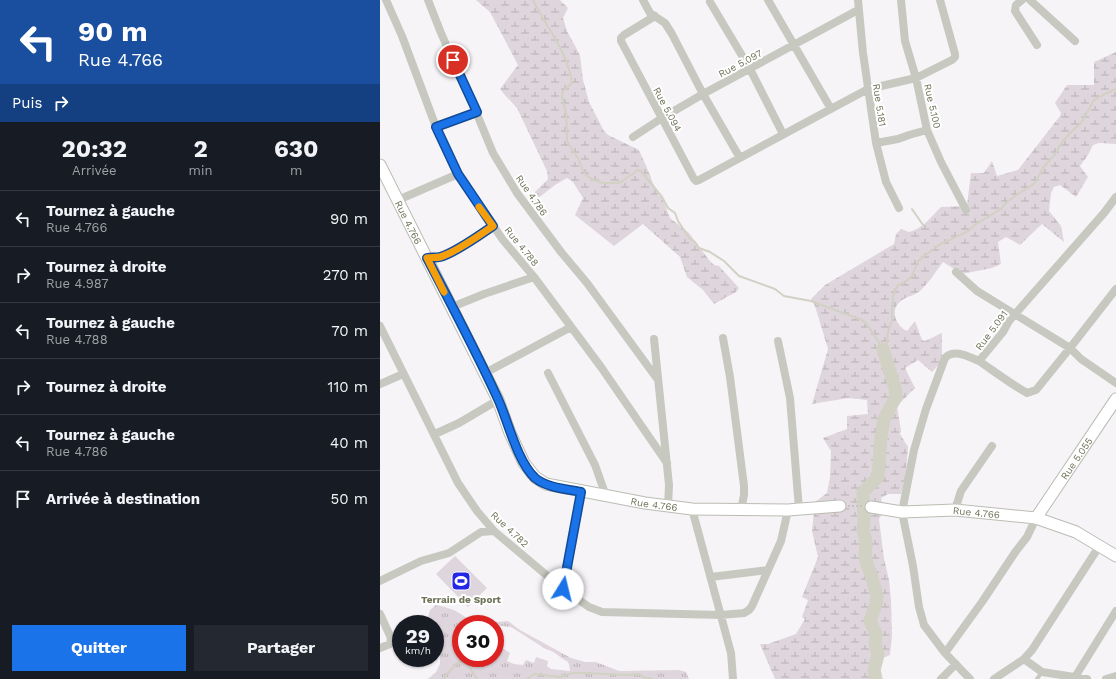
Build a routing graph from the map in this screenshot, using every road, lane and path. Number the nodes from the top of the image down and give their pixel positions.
1 (386, 0) edge
2 (428, 0) edge
3 (643, 0) edge
4 (768, 0) edge
5 (858, 0) edge
6 (901, 0) edge
7 (940, 0) edge
8 (1022, 0) edge
9 (1030, 0) edge
10 (710, 2) dead end
11 (858, 10) junction
12 (655, 16) junction
13 (1075, 41) dead end
14 (795, 45) junction
15 (1037, 45) dead end
16 (750, 69) junction
17 (916, 78) junction
18 (868, 89) junction
19 (702, 94) junction
20 (831, 109) junction
21 (477, 112) junction
22 (662, 118) junction
23 (436, 127) junction
24 (927, 130) junction
25 (784, 134) junction
26 (633, 137) dead end
27 (876, 143) junction
28 (740, 158) junction
29 (380, 165) edge
30 (458, 174) junction
31 (1116, 197) edge
32 (398, 200) junction
33 (899, 208) dead end
34 (966, 210) dead end
35 (493, 226) junction
36 (427, 258) junction
37 (956, 272) dead end
38 (534, 277) junction
39 (1116, 289) edge
40 (452, 307) junction
41 (1015, 314) junction
42 (380, 326) edge
43 (571, 327) junction
44 (723, 338) dead end
45 (654, 339) dead end
46 (778, 341) dead end
47 (1070, 348) junction
48 (979, 361) junction
49 (485, 373) junction
50 (548, 373) dead end
51 (403, 374) junction
52 (658, 380) junction
53 (1116, 383) edge
54 (380, 384) edge
55 (1116, 399) edge
56 (498, 400) junction
57 (435, 434) junction
58 (992, 446) dead end
59 (667, 463) junction
60 (581, 492) junction
61 (606, 496) junction
62 (840, 506) joint
63 (668, 507) junction
64 (871, 507) joint
65 (692, 509) junction
66 (741, 510) junction
67 (794, 510) junction
68 (955, 510) junction
69 (902, 512) junction
70 (1036, 518) junction
71 (494, 531) junction
72 (1100, 545) junction
73 (1116, 556) edge
74 (768, 570) junction
75 (711, 577) junction
76 (380, 581) edge
77 (563, 589) junction
78 (1116, 610) edge
79 (380, 614) edge
80 (721, 615) junction
81 (380, 648) edge
82 (945, 653) junction
83 (1024, 659) junction
84 (956, 664) junction
85 (1042, 672) junction
86 (1116, 676) edge
87 (1075, 677) junction
88 (733, 679) edge
89 (941, 679) edge
90 (970, 679) edge
91 (994, 679) edge
92 (1037, 679) edge
93 (1087, 679) edge
94 (1106, 679) edge

1 - 23 street, Rue 4.788
2 - 21 street, Rue 4.786
3 - 12 street
4 - 14 street
5 - 11 street, Rue 5.181
6 - 17 street, Rue 5.100
7 - 17 street
8 - 15 street
9 - 13 street
10 - 16 street
11 - 14 street, Rue 5.097
11 - 18 street, Rue 5.181
12 - 19 street
12 - 22 street, Rue 5.094
14 - 16 street, Rue 5.097
14 - 20 street
16 - 19 street, Rue 5.097
16 - 25 street
17 - 18 street
17 - 24 street, Rue 5.100
18 - 20 street
18 - 27 street, Rue 5.181
19 - 22 street, Rue 5.097
19 - 28 street
20 - 25 street
21 - 23 street
21 - 52 street, Rue 4.786
22 - 26 street, Rue 5.097
22 - 28 street, Rue 5.094
23 - 30 street, Rue 4.788
24 - 27 street
24 - 34 street, Rue 5.100
25 - 28 street
27 - 33 street, Rue 5.181
29 - 32 street, Rue 4.766
30 - 32 street
30 - 35 street, Rue 4.788
31 - 41 street, Rue 5.091
32 - 36 street, Rue 4.766
35 - 36 street
35 - 38 street, Rue 4.788
36 - 40 street, Rue 4.766
37 - 41 street
38 - 40 street
38 - 43 street, Rue 4.788
39 - 47 street
40 - 49 street, Rue 4.766
41 - 47 street
41 - 48 street, Rue 5.091
42 - 51 street, Rue 4.782
43 - 49 street
43 - 59 street, Rue 4.788
44 - 66 street
45 - 52 street
46 - 67 street
47 - 48 street
47 - 53 street
48 - 69 street, Rue 5.091
49 - 56 street, Rue 4.766
50 - 61 street
51 - 54 street
51 - 57 street, Rue 4.782
52 - 59 street
55 - 70 street, Rue 5.055
56 - 57 street
56 - 60 street, Rue 4.766
57 - 71 street, Rue 4.782
58 - 68 street
59 - 63 street
60 - 61 street, Rue 4.766
60 - 77 street
61 - 63 street, Rue 4.766
62 - 64 path
62 - 67 street, Rue 4.766
63 - 65 street, Rue 4.766
64 - 69 street, Rue 4.766
65 - 66 street, Rue 4.766
65 - 75 street
66 - 67 street, Rue 4.766
67 - 74 street
68 - 69 street, Rue 4.766
68 - 70 street, Rue 4.766
69 - 82 street
70 - 72 street, Rue 4.766
70 - 82 street
71 - 76 street
71 - 77 street, Rue 4.782
72 - 73 street, Rue 4.766
72 - 83 street
74 - 75 street
74 - 80 street, Rue 4.782
75 - 80 street
77 - 80 street, Rue 4.782
78 - 87 street
79 - 81 street
80 - 88 street
82 - 84 street
83 - 85 street
83 - 91 street
84 - 89 street
84 - 90 street
85 - 87 street
85 - 92 lane
86 - 94 street
87 - 93 street

